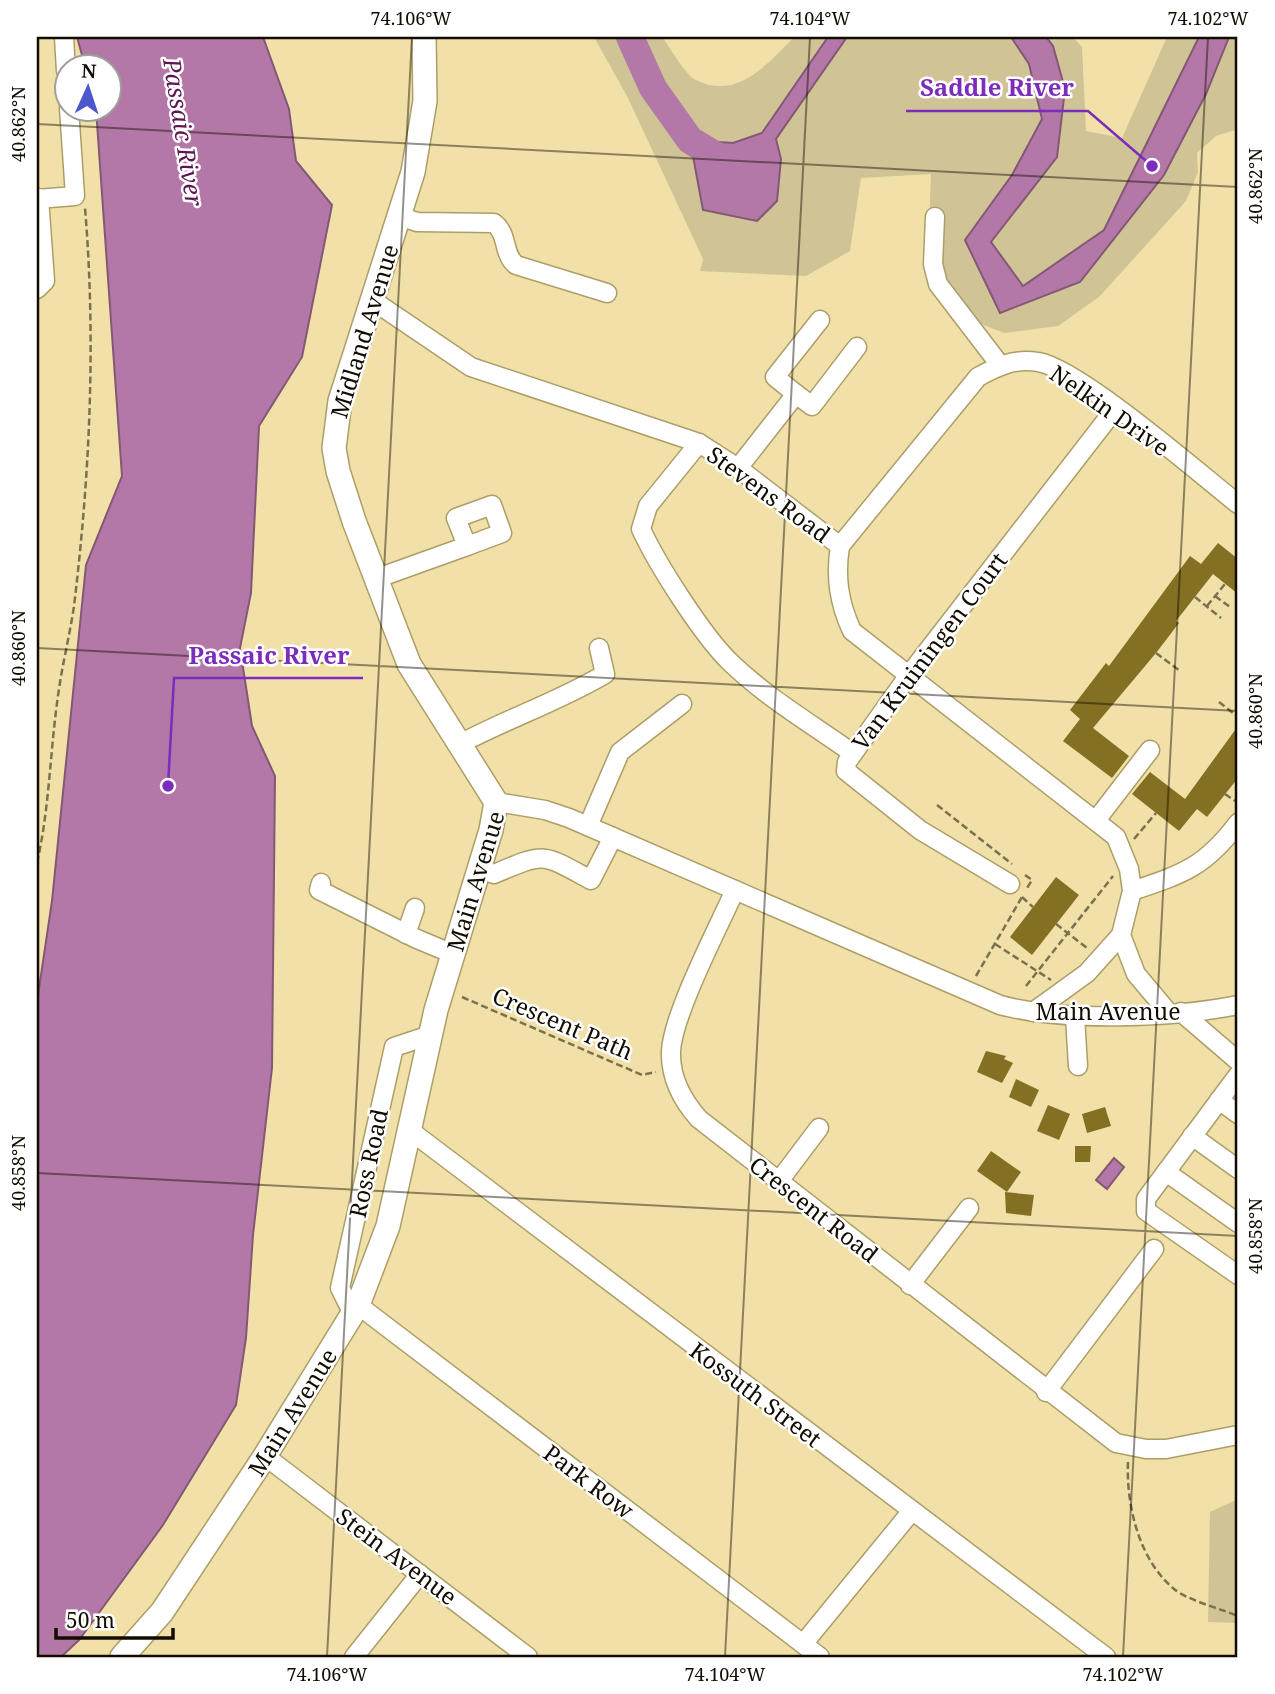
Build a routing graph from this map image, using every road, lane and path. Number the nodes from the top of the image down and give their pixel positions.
1 (424, 37) edge
2 (70, 122) edge
3 (75, 196) junction
4 (38, 199) edge
5 (398, 216) junction
6 (935, 217) dead end
7 (37, 289) edge
8 (607, 293) dead end
9 (372, 300) junction
10 (820, 320) dead end
11 (857, 347) dead end
12 (1000, 365) junction
13 (796, 394) junction
14 (1115, 409) junction
15 (698, 443) junction
16 (738, 468) junction
17 (1238, 504) edge
18 (467, 546) dead end
19 (841, 546) junction
20 (375, 579) junction
21 (1225, 583) dead end
22 (1215, 596) junction
23 (1195, 597) dead end
24 (1207, 606) junction
25 (1230, 607) dead end
26 (1221, 618) dead end
27 (599, 648) dead end
28 (1156, 653) dead end
29 (1180, 671) dead end
30 (909, 675) junction
31 (1219, 702) dead end
32 (682, 704) dead end
33 (1238, 717) edge
34 (458, 745) junction
35 (1150, 750) dead end
36 (851, 752) junction
37 (1225, 794) dead end
38 (1235, 801) dead end
39 (496, 802) junction
40 (1156, 813) dead end
41 (1097, 819) junction
42 (1238, 823) edge
43 (588, 826) junction
44 (613, 836) junction
45 (1134, 839) dead end
46 (37, 863) edge
47 (479, 869) junction
48 (1113, 876) dead end
49 (321, 883) dead end
50 (735, 890) junction
51 (1016, 890) joint
52 (1132, 891) junction
53 (1033, 907) dead end
54 (415, 908) dead end
55 (1056, 924) dead end
56 (1068, 933) junction
57 (406, 934) junction
58 (1121, 935) junction
59 (995, 944) dead end
60 (1091, 951) dead end
61 (453, 954) junction
62 (1037, 972) junction
63 (1051, 981) dead end
64 (1026, 986) dead end
65 (442, 988) junction
66 (1238, 1004) edge
67 (1033, 1012) junction
68 (1174, 1012) junction
69 (1075, 1016) junction
70 (430, 1035) junction
71 (1238, 1062) edge
72 (1078, 1066) dead end
73 (673, 1069) junction
74 (1238, 1075) edge
75 (1219, 1100) junction
76 (1238, 1114) edge
77 (819, 1128) dead end
78 (408, 1129) junction
79 (1192, 1136) junction
80 (1238, 1169) edge
81 (1166, 1172) junction
82 (779, 1181) junction
83 (969, 1208) dead end
84 (1238, 1223) edge
85 (1154, 1249) dead end
86 (1238, 1275) edge
87 (910, 1285) junction
88 (356, 1309) junction
89 (1046, 1391) junction
90 (1238, 1435) edge
91 (1128, 1446) junction
92 (265, 1455) junction
93 (911, 1512) junction
94 (420, 1574) junction
95 (1238, 1616) edge
96 (803, 1644) junction
97 (122, 1657) edge
98 (354, 1657) edge
99 (528, 1657) edge
100 (820, 1657) edge
101 (1106, 1657) edge

1 - 5 main road, Midland Avenue
2 - 3 street
3 - 4 street
3 - 46 path
4 - 7 street
5 - 8 street
5 - 9 main road, Midland Avenue
6 - 12 street
9 - 15 street, Stevens Road
9 - 20 main road, Midland Avenue
10 - 13 street
11 - 13 street
12 - 14 street, Nelkin Drive
12 - 19 street
13 - 16 street
14 - 17 street, Nelkin Drive
14 - 30 street, Van Kruiningen Court
15 - 16 street, Stevens Road
15 - 36 street
16 - 19 street, Stevens Road
18 - 20 street
19 - 30 street, Stevens Road
20 - 34 main road, Midland Avenue
21 - 22 path
22 - 24 path
22 - 25 path
23 - 24 path
24 - 26 path
27 - 34 street
28 - 29 path
30 - 36 street, Van Kruiningen Court
30 - 41 street, Stevens Road
31 - 33 path
32 - 43 street
34 - 39 main road, Midland Avenue
35 - 41 street
36 - 51 street, Van Kruiningen Court
37 - 38 path
39 - 43 street, Main Avenue
39 - 47 main road, Main Avenue
40 - 45 path
41 - 52 street, Stevens Road
42 - 52 street
43 - 44 street, Main Avenue
44 - 47 street
44 - 50 street, Main Avenue
47 - 61 main road, Main Avenue
48 - 56 path
49 - 57 street
50 - 67 street, Main Avenue
50 - 73 street, Crescent Road
51 - 53 path
52 - 58 street, Stevens Road
54 - 57 street
55 - 56 path
56 - 60 path
56 - 62 path
57 - 61 street
58 - 67 street, Stevens Road
58 - 68 street
59 - 62 path
61 - 65 main road, Main Avenue
62 - 63 path
62 - 64 path
65 - 70 main road, Main Avenue
65 - 73 path, Crescent Path
66 - 68 street, Main Avenue
67 - 69 street, Main Avenue
68 - 69 street, Main Avenue
68 - 71 street
69 - 72 street
70 - 78 main road, Main Avenue
70 - 88 street, Ross Road
73 - 82 street, Crescent Road
74 - 75 street
75 - 76 street
75 - 79 street
77 - 82 street
78 - 88 main road, Main Avenue
78 - 93 street, Kossuth Street
79 - 80 street
79 - 81 street
81 - 84 street
81 - 86 street
82 - 87 street, Crescent Road
83 - 87 street
85 - 89 street
87 - 89 street, Crescent Road
88 - 92 main road, Main Avenue
88 - 96 street, Park Row
89 - 91 street, Crescent Road
90 - 91 street
91 - 95 path
92 - 94 street, Stein Avenue
92 - 97 main road, Main Avenue
93 - 96 street
93 - 101 street, Kossuth Street
94 - 98 street
94 - 99 street, Stein Avenue
96 - 100 street, Park Row

